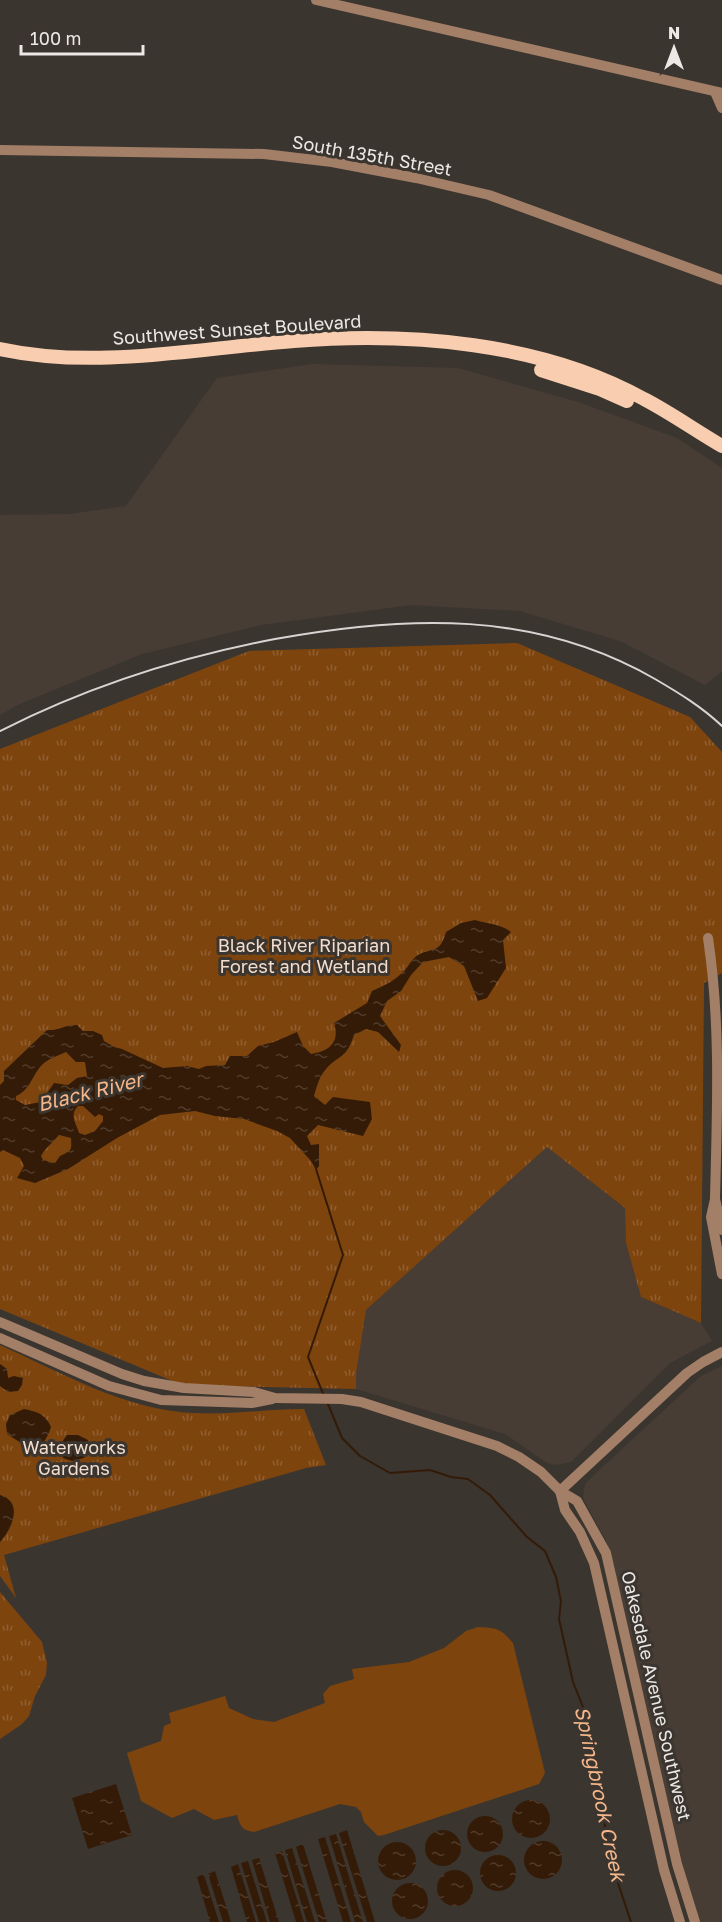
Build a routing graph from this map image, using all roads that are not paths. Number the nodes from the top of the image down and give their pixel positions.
1 (316, 0) edge
2 (719, 92) edge
3 (722, 108) edge
4 (0, 150) edge
5 (722, 280) edge
6 (0, 349) edge
7 (0, 357) edge
8 (677, 420) junction
9 (722, 446) edge
10 (708, 938) dead end
11 (715, 1199) junction
12 (722, 1230) edge
13 (722, 1274) edge
14 (0, 1322) edge
15 (0, 1338) edge
16 (722, 1352) edge
17 (275, 1398) junction
18 (560, 1491) junction
19 (609, 1628) junction
20 (645, 1719) junction
21 (677, 1864) junction
22 (680, 1922) edge
23 (686, 1922) edge
24 (695, 1922) edge

1 - 2 street
2 - 3 street
4 - 5 street, South 135th Street
6 - 8 main road, Southwest Sunset Boulevard
7 - 8 main road, Southwest Sunset Boulevard
8 - 9 main road, Southwest Sunset Boulevard
10 - 11 street
11 - 12 street
11 - 13 street
14 - 17 street, Oakesdale Avenue Southwest
15 - 17 street
16 - 18 street
17 - 18 street, Oakesdale Avenue Southwest
18 - 19 street, Oakesdale Avenue Southwest
18 - 20 street, Oakesdale Avenue Southwest
19 - 20 street
19 - 22 street, Oakesdale Avenue Southwest
20 - 21 street, Oakesdale Avenue Southwest
21 - 23 street
21 - 24 street, Oakesdale Avenue Southwest

